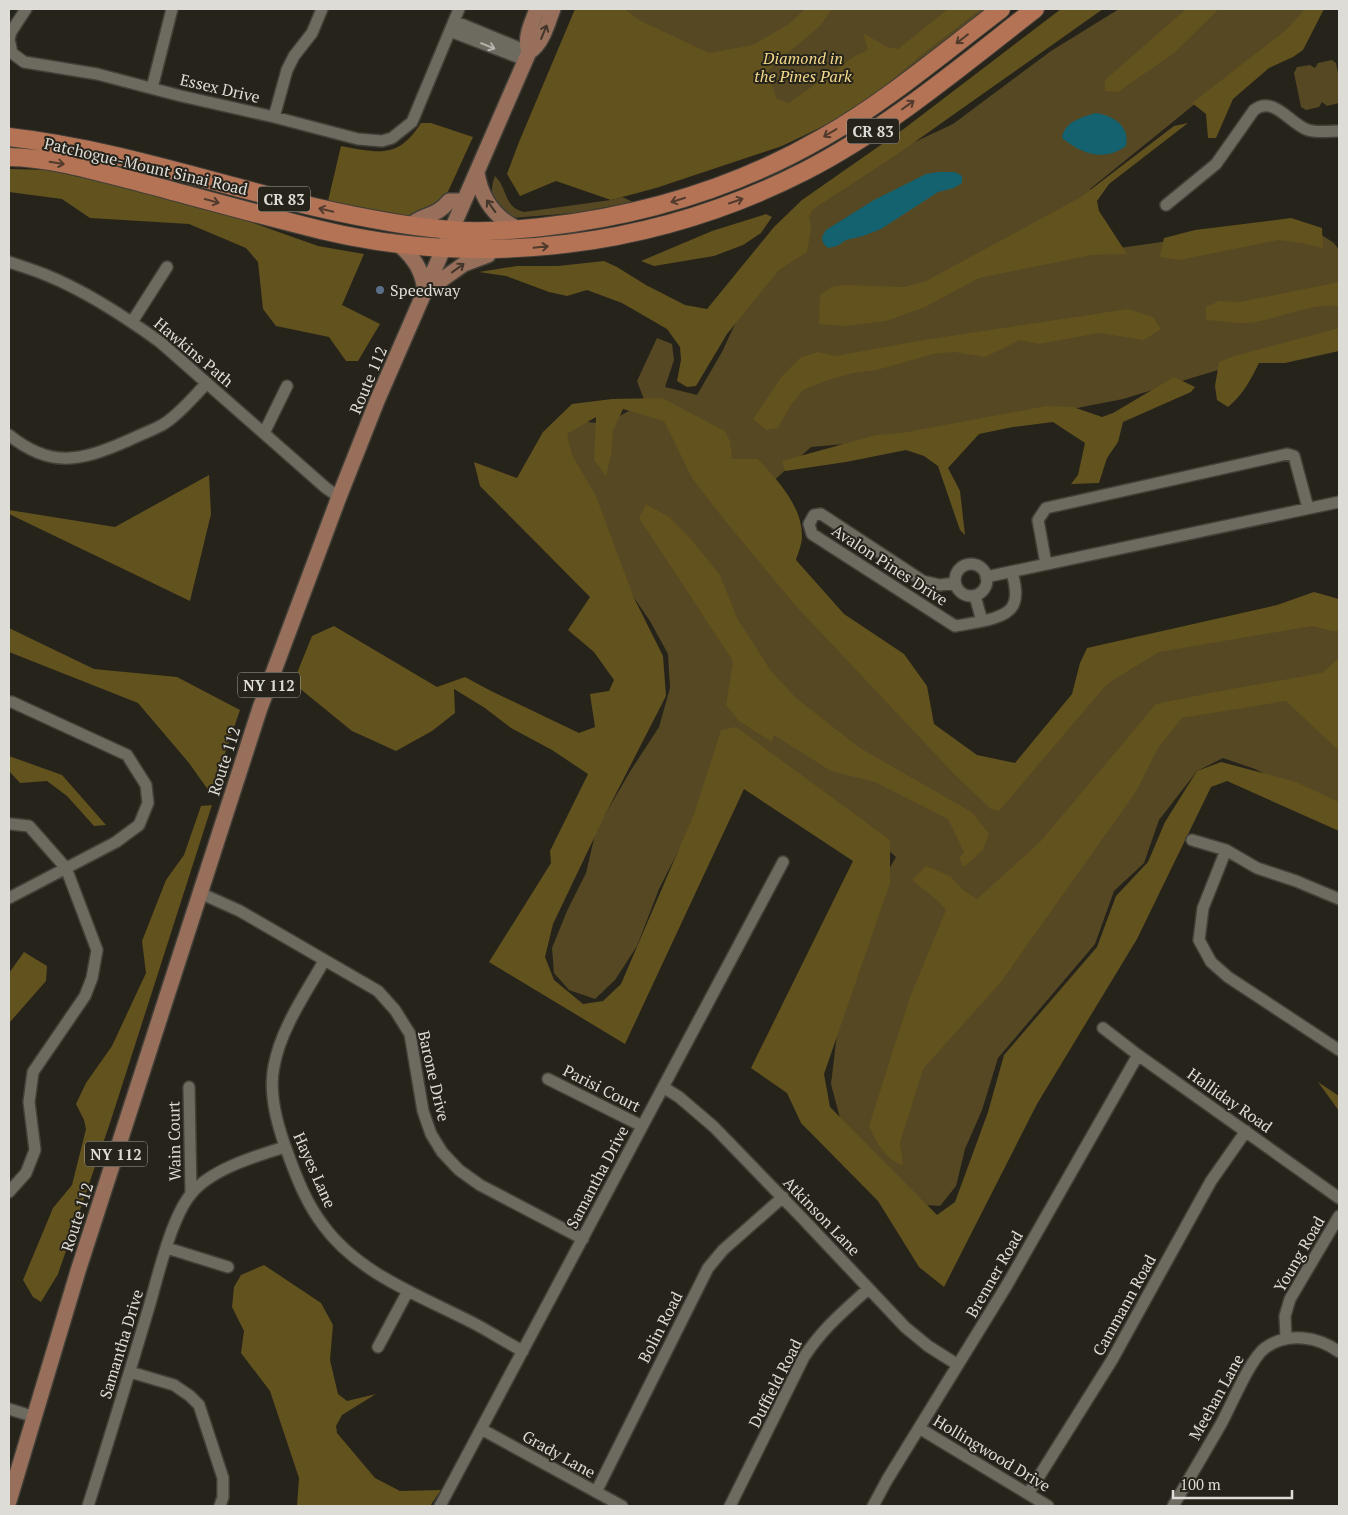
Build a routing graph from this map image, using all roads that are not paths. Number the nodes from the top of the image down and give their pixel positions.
1 (26, 9) edge
2 (172, 9) edge
3 (322, 9) edge
4 (459, 9) edge
5 (537, 9) edge
6 (553, 9) edge
7 (1000, 9) edge
8 (1035, 9) edge
9 (452, 26) junction
10 (527, 56) junction
11 (152, 88) junction
12 (274, 117) junction
13 (1339, 131) edge
14 (9, 137) edge
15 (9, 157) edge
16 (763, 168) junction
17 (477, 173) junction
18 (773, 186) junction
19 (464, 201) junction
20 (1166, 205) dead end
21 (411, 225) junction
22 (518, 229) junction
23 (452, 230) junction
24 (398, 244) junction
25 (444, 248) junction
26 (492, 249) junction
27 (9, 262) edge
28 (167, 268) dead end
29 (425, 292) junction
30 (132, 322) junction
31 (207, 382) junction
32 (287, 386) dead end
33 (264, 432) junction
34 (9, 435) edge
35 (339, 497) junction
36 (1339, 502) edge
37 (1308, 508) junction
38 (853, 535) junction
39 (841, 553) junction
40 (1046, 564) junction
41 (1012, 572) junction
42 (986, 577) junction
43 (955, 583) junction
44 (975, 596) junction
45 (982, 621) junction
46 (9, 702) edge
47 (11, 824) dead end
48 (1192, 840) dead end
49 (1226, 850) junction
50 (783, 862) dead end
51 (66, 868) junction
52 (200, 892) junction
53 (9, 898) edge
54 (1339, 899) edge
55 (324, 961) junction
56 (1103, 1028) dead end
57 (1339, 1050) edge
58 (1138, 1055) junction
59 (548, 1079) dead end
60 (189, 1087) dead end
61 (663, 1087) junction
62 (642, 1126) junction
63 (1246, 1131) junction
64 (285, 1147) junction
65 (9, 1192) edge
66 (191, 1194) junction
67 (782, 1197) junction
68 (1339, 1198) edge
69 (1339, 1216) edge
70 (582, 1239) junction
71 (167, 1248) junction
72 (228, 1267) dead end
73 (868, 1289) junction
74 (408, 1291) junction
75 (1286, 1338) junction
76 (378, 1348) dead end
77 (523, 1351) junction
78 (1339, 1352) edge
79 (958, 1364) junction
80 (130, 1372) junction
81 (9, 1409) edge
82 (35, 1417) junction
83 (919, 1428) junction
84 (481, 1429) junction
85 (596, 1492) junction
86 (1028, 1494) junction
87 (9, 1501) edge
88 (88, 1506) edge
89 (220, 1506) edge
90 (440, 1506) edge
91 (622, 1506) edge
92 (730, 1506) edge
93 (873, 1506) edge
94 (1048, 1506) edge
95 (1173, 1506) edge

1 - 11 street, Essex Drive
2 - 11 street
3 - 12 street
4 - 9 street
5 - 10 main road, Route 112 / NY 112
10 -> 6 main road, Route 112 / NY 112
7 -> 16 highway, Patchogue-Mount Sinai Road / CR 83
18 -> 8 highway, Patchogue-Mount Sinai Road / CR 83
9 - 10 street
9 - 12 street, Essex Drive
10 - 17 main road, Route 112 / NY 112
11 - 12 street, Essex Drive
13 - 20 street
21 -> 14 highway, Patchogue-Mount Sinai Road / CR 83
15 -> 24 highway, Patchogue-Mount Sinai Road / CR 83
16 - 18 highway
16 -> 22 highway, Patchogue-Mount Sinai Road / CR 83
17 - 19 main road, Route 112 / NY 112
22 -> 17 main road
26 -> 18 highway, Patchogue-Mount Sinai Road / CR 83
19 - 21 main road
19 - 23 main road, Route 112 / NY 112
21 - 23 highway, Patchogue-Mount Sinai Road / CR 83
22 - 23 highway, Patchogue-Mount Sinai Road / CR 83
23 - 25 main road, Route 112 / NY 112
24 - 25 highway, Patchogue-Mount Sinai Road / CR 83
24 - 29 main road
25 - 26 highway, Patchogue-Mount Sinai Road / CR 83
25 - 29 main road, Route 112 / NY 112
29 -> 26 main road
27 - 30 street, Hawkins Path
28 - 30 street
29 - 35 main road, Route 112 / NY 112
30 - 31 street, Hawkins Path
31 - 33 street, Hawkins Path
31 - 34 street
32 - 33 street
33 - 35 street, Hawkins Path
35 - 52 main road, Route 112 / NY 112
36 - 37 street
37 - 40 street
37 - 40 street
38 - 39 street
38 - 39 street, Avalon Pines Drive
38 - 43 street, Avalon Pines Drive
39 - 45 street, Avalon Pines Drive
40 - 41 street
41 - 42 street
41 - 45 street, Avalon Pines Drive
42 - 43 street
42 - 44 street
43 - 44 street
44 - 45 street, Avalon Pines Drive
46 - 51 street
47 - 51 street
48 - 49 street
49 - 54 street
49 - 57 street
50 - 61 street, Samantha Drive
51 - 53 street
51 - 65 street
52 - 55 street, Barone Drive
52 - 82 main road, Route 112 / NY 112
55 - 64 street, Hayes Lane
55 - 70 street, Barone Drive
56 - 58 street, Halliday Road
58 - 63 street, Halliday Road
58 - 79 street, Brenner Road
59 - 62 street, Parisi Court
60 - 66 street, Wain Court
61 - 62 street, Samantha Drive
61 - 67 street, Atkinson Lane
62 - 70 street, Samantha Drive
63 - 68 street, Halliday Road
63 - 86 street, Cammann Road
64 - 66 street
64 - 74 street, Hayes Lane
66 - 71 street, Samantha Drive
67 - 73 street, Atkinson Lane
67 - 85 street, Bolin Road
69 - 75 street, Young Road
70 - 77 street, Samantha Drive
71 - 72 street
71 - 80 street, Samantha Drive
73 - 79 street, Atkinson Lane
73 - 92 street, Duffield Road
74 - 76 street
74 - 77 street, Hayes Lane
75 - 78 street
75 - 95 street, Meehan Lane
77 - 84 street, Samantha Drive
79 - 83 street, Brenner Road
80 - 88 street, Samantha Drive
80 - 89 street
81 - 82 street
82 - 87 main road, Route 112 / NY 112
83 - 86 street, Hollingwood Drive
83 - 93 street, Brenner Road
84 - 85 street, Grady Lane
84 - 90 street, Samantha Drive
85 - 91 street, Grady Lane
86 - 94 street, Hollingwood Drive

